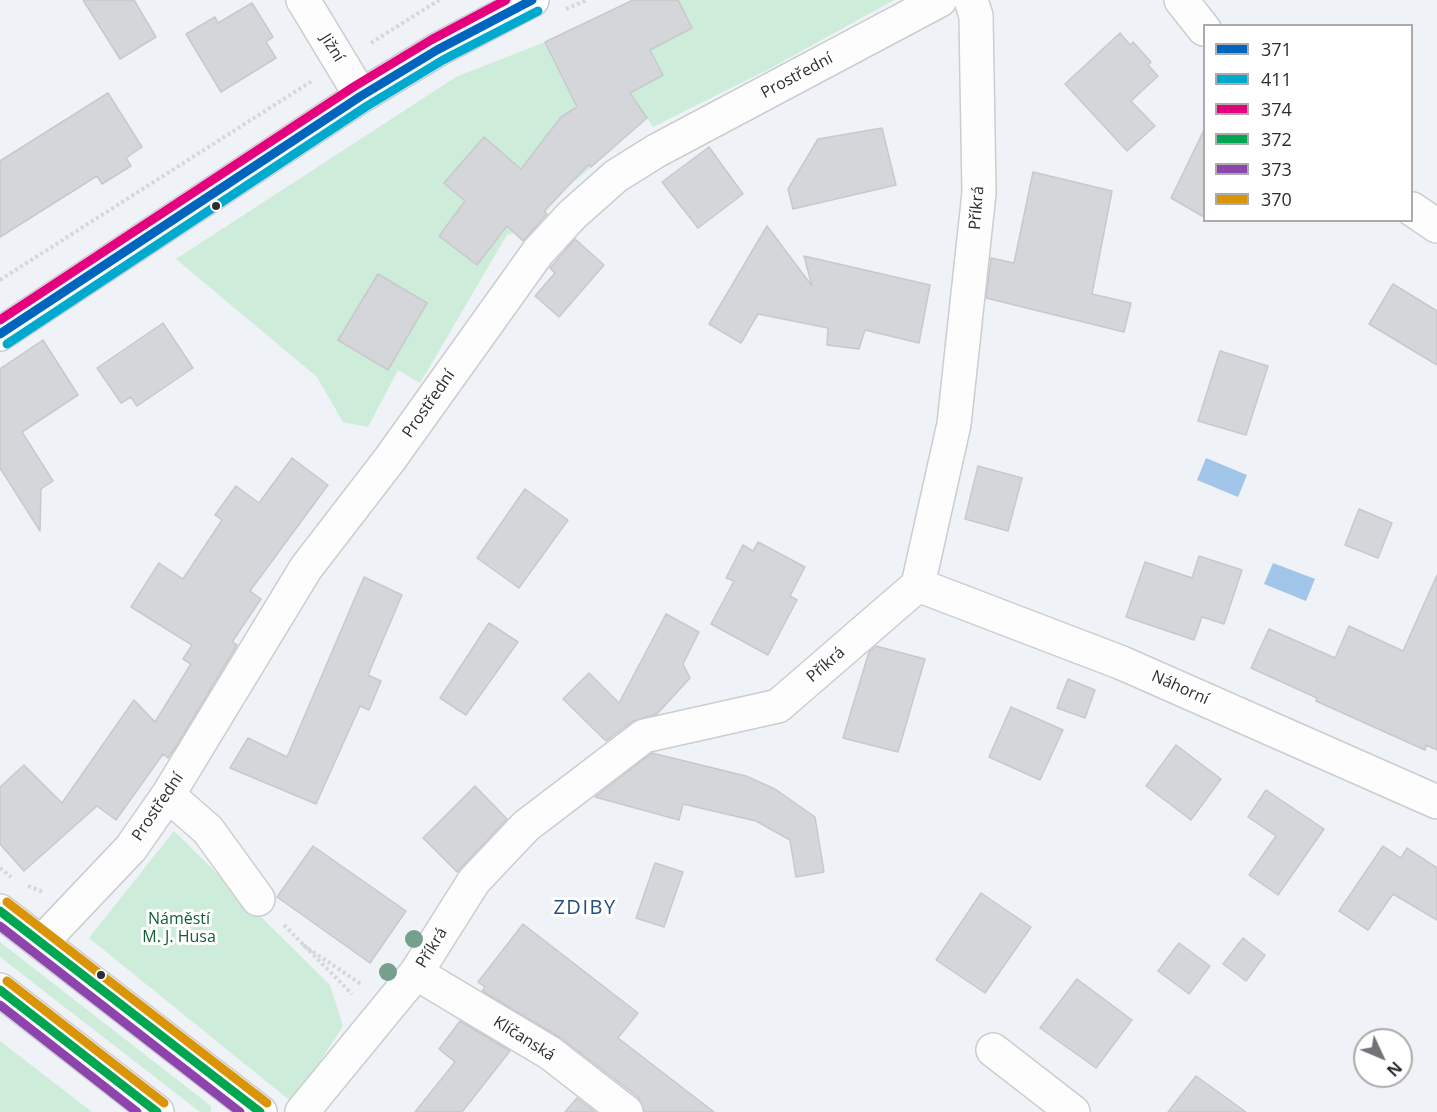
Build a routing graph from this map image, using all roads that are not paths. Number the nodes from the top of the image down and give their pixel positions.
1 (303, 0) edge
2 (532, 0) edge
3 (940, 0) edge
4 (971, 0) edge
5 (1181, 0) edge
6 (1203, 28) edge
7 (361, 96) junction
8 (1413, 210) edge
9 (1437, 225) edge
10 (0, 334) edge
11 (918, 585) junction
12 (168, 795) junction
13 (1437, 802) edge
14 (258, 899) road end
15 (0, 910) edge
16 (41, 943) junction
17 (416, 973) junction
18 (0, 990) edge
19 (993, 1050) dead end
20 (157, 1112) edge
21 (260, 1112) edge
22 (302, 1112) edge
23 (626, 1112) edge
24 (1072, 1112) edge

1 - 7 street, Jižní
2 - 7 street
3 - 12 street, Prostřední
4 - 11 street, Příkrá
5 - 6 street
7 - 10 street
8 - 9 street
11 - 13 street, Náhorní
11 - 17 street, Příkrá
12 - 14 street
12 - 16 street, Prostřední
15 - 16 street
16 - 21 street
17 - 22 street, Příkrá
17 - 23 street, Klíčanská
18 - 20 street
19 - 24 street

